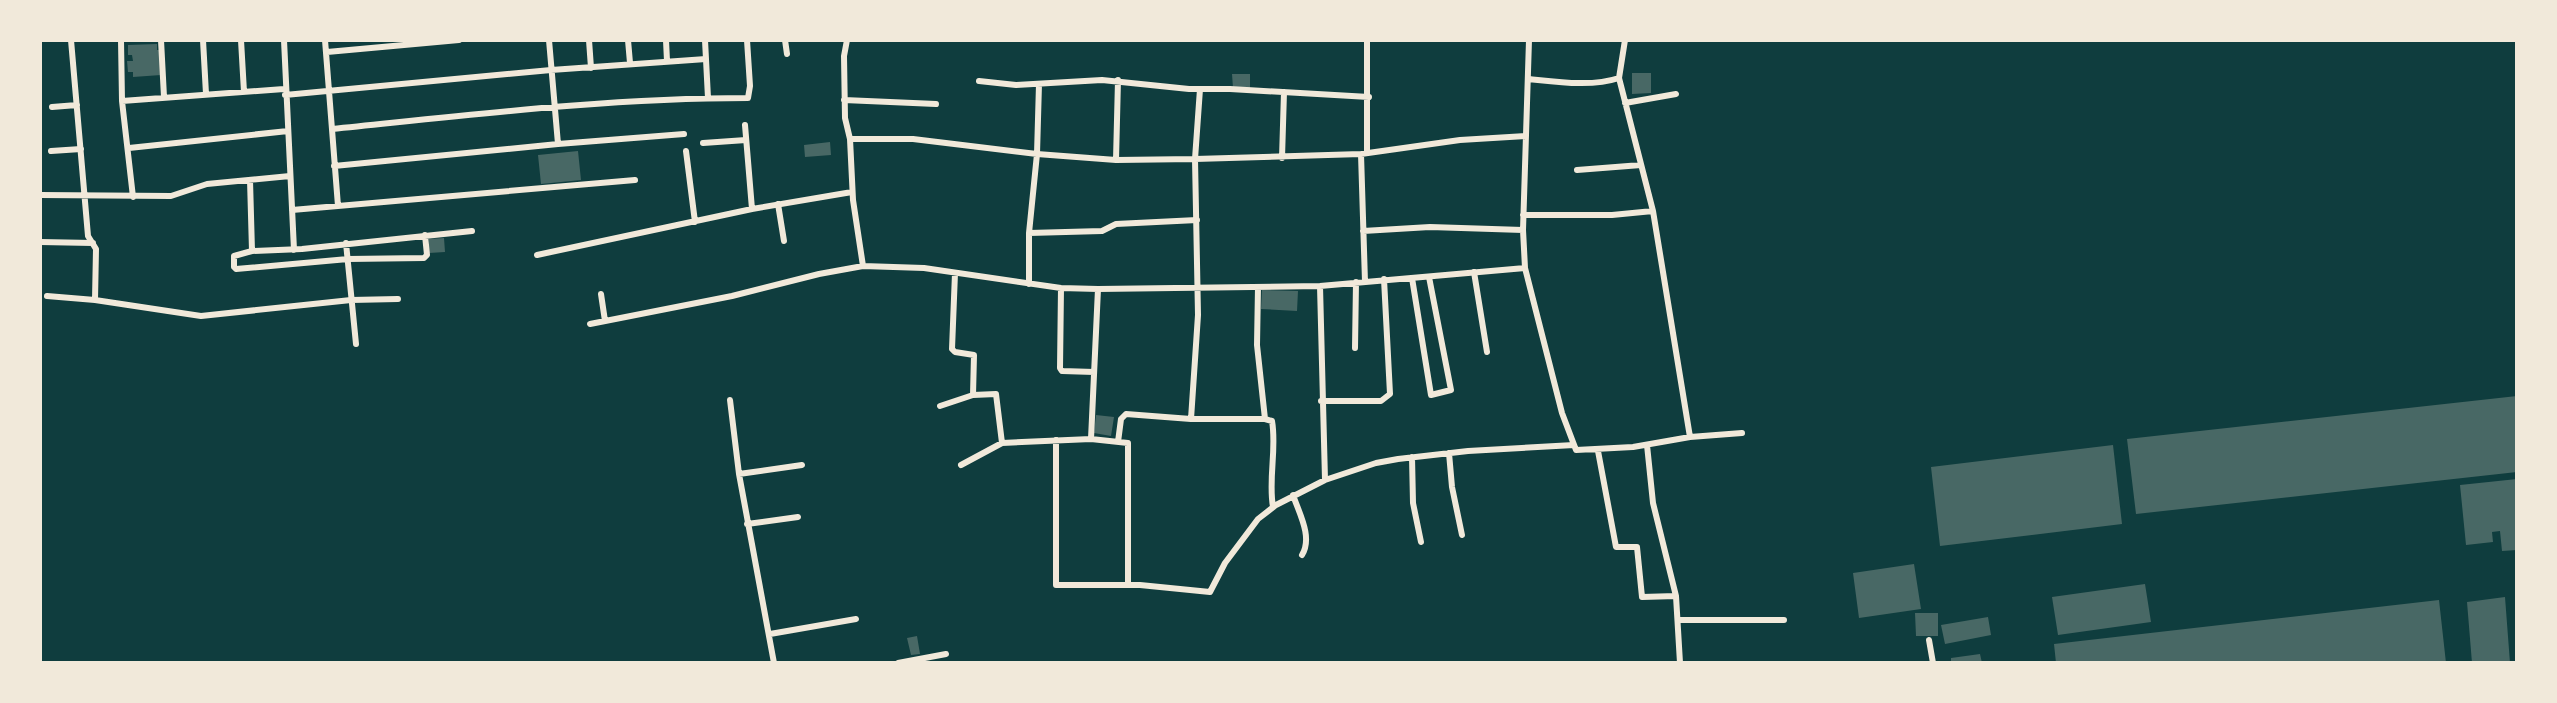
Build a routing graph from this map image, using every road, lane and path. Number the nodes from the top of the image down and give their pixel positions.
1 (71, 40) edge
2 (121, 40) edge
3 (161, 40) edge
4 (203, 40) edge
5 (241, 40) edge
6 (284, 40) edge
7 (325, 40) edge
8 (459, 40) edge
9 (549, 40) edge
10 (589, 40) edge
11 (628, 40) edge
12 (666, 40) edge
13 (705, 40) edge
14 (747, 40) edge
15 (785, 40) edge
16 (847, 40) edge
17 (1367, 40) edge
18 (1529, 40) edge
19 (1625, 40) edge
20 (327, 52) junction
21 (786, 54) dead end
22 (706, 59) junction
23 (667, 61) junction
24 (630, 64) junction
25 (592, 68) junction
26 (551, 69) junction
27 (1619, 78) junction
28 (1529, 79) junction
29 (1118, 80) junction
30 (979, 81) dead end
31 (1039, 84) junction
32 (1200, 89) junction
33 (328, 91) junction
34 (244, 92) junction
35 (285, 92) junction
36 (1284, 92) junction
37 (206, 94) junction
38 (1676, 94) dead end
39 (164, 97) junction
40 (1369, 97) junction
41 (708, 98) junction
42 (844, 100) junction
43 (122, 101) junction
44 (1625, 103) junction
45 (936, 104) dead end
46 (77, 105) junction
47 (52, 107) dead end
48 (555, 108) junction
49 (745, 125) dead end
50 (332, 129) junction
51 (288, 131) junction
52 (684, 134) dead end
53 (1526, 136) junction
54 (850, 139) junction
55 (746, 140) junction
56 (704, 143) dead end
57 (558, 144) junction
58 (129, 148) junction
59 (81, 149) junction
60 (51, 151) dead end
61 (686, 151) dead end
62 (1364, 153) junction
63 (1038, 154) junction
64 (1282, 158) junction
65 (1195, 159) junction
66 (1116, 160) junction
67 (1640, 165) junction
68 (334, 166) junction
69 (1577, 170) dead end
70 (290, 176) junction
71 (250, 180) junction
72 (635, 180) dead end
73 (852, 192) junction
74 (40, 195) edge
75 (85, 196) junction
76 (133, 197) junction
77 (778, 204) junction
78 (338, 206) junction
79 (752, 209) junction
80 (292, 210) junction
81 (1653, 211) junction
82 (1523, 215) junction
83 (1196, 220) junction
84 (695, 222) junction
85 (1523, 230) junction
86 (472, 231) dead end
87 (1363, 231) junction
88 (1029, 233) junction
89 (425, 235) junction
90 (784, 241) dead end
91 (40, 242) edge
92 (93, 243) junction
93 (346, 243) junction
94 (302, 249) junction
95 (294, 250) junction
96 (253, 251) junction
97 (537, 255) dead end
98 (348, 259) junction
99 (303, 263) junction
100 (863, 266) junction
101 (1525, 268) junction
102 (1474, 272) junction
103 (955, 273) junction
104 (1429, 277) junction
105 (1412, 278) junction
106 (1384, 279) junction
107 (1356, 282) junction
108 (1365, 282) junction
109 (1029, 284) junction
110 (1195, 286) junction
111 (1320, 286) junction
112 (1258, 287) junction
113 (1060, 288) junction
114 (1098, 289) junction
115 (601, 294) dead end
116 (47, 296) dead end
117 (398, 299) dead end
118 (95, 300) junction
119 (351, 300) junction
120 (606, 321) junction
121 (590, 324) dead end
122 (356, 344) dead end
123 (1355, 348) dead end
124 (1487, 352) dead end
125 (1094, 372) junction
126 (973, 395) junction
127 (730, 400) dead end
128 (1321, 401) junction
129 (940, 406) dead end
130 (1191, 419) junction
131 (1265, 419) junction
132 (1742, 433) dead end
133 (1690, 437) junction
134 (1091, 439) junction
135 (1056, 440) junction
136 (1118, 442) junction
137 (1002, 443) junction
138 (1647, 445) junction
139 (1575, 447) junction
140 (1598, 451) junction
141 (1449, 453) junction
142 (1412, 457) junction
143 (961, 465) dead end
144 (802, 466) dead end
145 (739, 474) junction
146 (1325, 480) junction
147 (1293, 495) junction
148 (1273, 507) junction
149 (798, 517) dead end
150 (747, 524) junction
151 (1462, 535) dead end
152 (1421, 542) dead end
153 (1302, 555) dead end
154 (1128, 585) junction
155 (1676, 596) junction
156 (856, 619) dead end
157 (1679, 620) junction
158 (1784, 620) dead end
159 (770, 634) junction
160 (1929, 639) dead end
161 (946, 654) dead end
162 (774, 663) edge
163 (898, 663) edge
164 (1680, 663) edge
165 (1933, 663) edge

1 - 46 street
2 - 43 street
3 - 39 street
4 - 37 street
5 - 34 street
6 - 35 street
7 - 20 street
8 - 20 street
9 - 26 street
10 - 25 street
11 - 24 street
12 - 23 street
13 - 22 street
14 - 41 street
15 - 21 street
16 - 42 street
17 - 40 street
18 - 28 street
19 - 27 street
20 - 33 street
22 - 23 street
22 - 41 street
23 - 24 street
24 - 25 street
25 - 26 street
26 - 33 street
26 - 48 street
27 - 28 street
27 - 44 street
28 - 53 street
29 - 31 street
29 - 32 street
29 - 66 street
30 - 31 street
31 - 63 street
32 - 36 street
32 - 65 street
33 - 35 street
33 - 50 street
34 - 35 street
34 - 37 street
35 - 51 street
36 - 40 street
36 - 64 street
37 - 39 street
38 - 44 street
39 - 43 street
40 - 62 street
41 - 48 street
42 - 45 street
42 - 54 street
43 - 58 street
44 - 67 street
46 - 47 street
46 - 59 street
48 - 50 street
48 - 57 street
49 - 55 street
50 - 68 street
51 - 58 street
51 - 70 street
52 - 57 street
53 - 62 street
53 - 82 street
54 - 63 street
54 - 73 street
55 - 56 street
55 - 79 street
57 - 68 street
58 - 76 street
59 - 60 street
59 - 75 street
61 - 84 street
62 - 64 street
62 - 87 street
63 - 66 street
63 - 88 street
64 - 65 street
65 - 66 street
65 - 83 street
67 - 69 street
67 - 81 street
68 - 78 street
70 - 71 street
70 - 80 street
71 - 76 street
71 - 96 street
72 - 78 street
73 - 77 street
73 - 100 street
74 - 75 street
75 - 76 street
75 - 92 street
77 - 79 street
77 - 90 street
78 - 80 street
79 - 84 street
80 - 95 street
81 - 82 street
81 - 133 street
82 - 85 street
83 - 88 street
83 - 110 street
84 - 97 street
85 - 87 street
85 - 101 street
86 - 89 street
87 - 108 street
88 - 109 street
89 - 93 street
89 - 98 street
91 - 92 street
92 - 118 street
93 - 94 street
93 - 98 street
94 - 95 street
94 - 99 street
95 - 96 street
96 - 99 street
98 - 99 street
98 - 119 street
100 - 103 street
100 - 120 street
101 - 102 street
101 - 139 street
102 - 104 street
102 - 124 street
103 - 109 street
103 - 126 street
104 - 105 street
104 - 105 street
105 - 106 street
106 - 108 street
106 - 128 street
107 - 108 street
107 - 111 street
107 - 123 street
109 - 113 street
110 - 112 street
110 - 114 street
110 - 130 street
111 - 112 street
111 - 128 street
112 - 131 street
113 - 114 street
113 - 125 street
114 - 125 street
115 - 120 street
116 - 118 street
117 - 119 street
118 - 119 street
119 - 122 street
120 - 121 street
125 - 134 street
126 - 129 street
126 - 137 street
127 - 145 street
128 - 146 street
130 - 131 street
130 - 136 street
131 - 148 street
132 - 133 street
133 - 138 street
134 - 135 street
134 - 136 street
135 - 137 street
135 - 154 street
136 - 154 street
137 - 143 street
138 - 140 street
138 - 155 street
139 - 140 street
139 - 141 street
140 - 155 street
141 - 142 street
141 - 151 street
142 - 146 street
142 - 152 street
144 - 145 street
145 - 150 street
146 - 147 street
147 - 148 street
147 - 153 street
148 - 154 street
149 - 150 street
150 - 159 street
155 - 157 street
156 - 159 street
157 - 158 street
157 - 164 street
159 - 162 street
160 - 165 street
161 - 163 street

